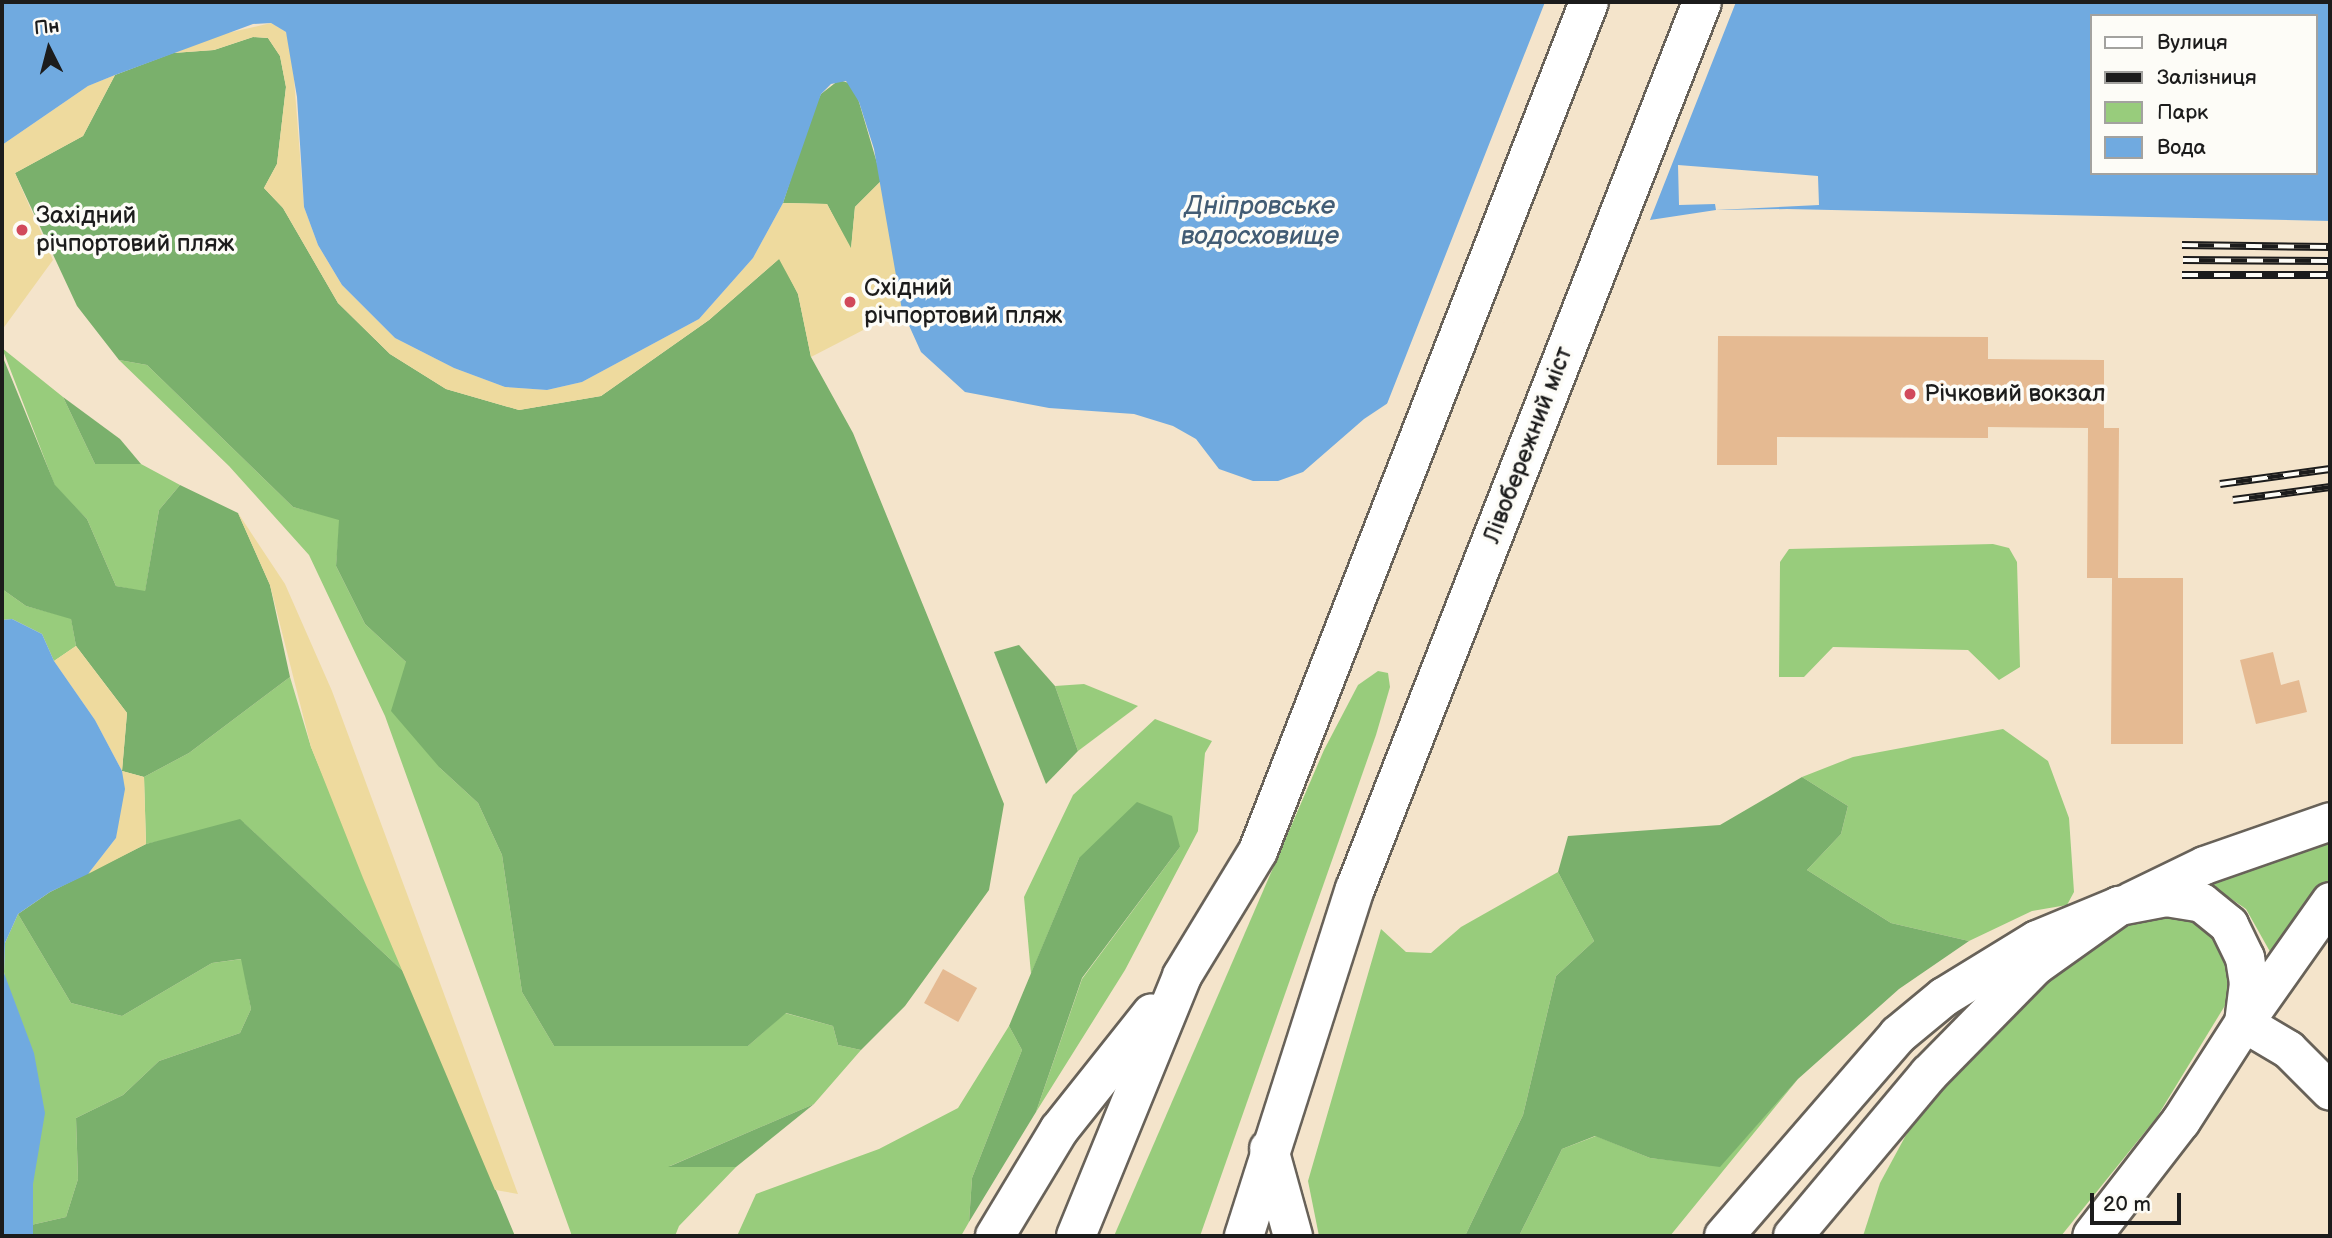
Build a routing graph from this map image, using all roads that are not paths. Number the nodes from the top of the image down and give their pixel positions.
1 (1589, 2) edge
2 (1702, 2) edge
3 (2330, 821) edge
4 (2330, 901) edge
5 (2119, 906) junction
6 (1182, 976) junction
7 (2244, 1023) junction
8 (2330, 1091) edge
9 (1269, 1149) junction
10 (1832, 1195) junction
11 (995, 1236) edge
12 (1076, 1236) edge
13 (1244, 1236) edge
14 (1293, 1236) edge
15 (1724, 1236) edge
16 (1793, 1236) edge
17 (1826, 1236) edge
18 (2092, 1236) edge

1 - 6 main road
2 - 9 main road, Лівобережний міст
3 - 5 street
4 - 7 street
5 - 7 main road
5 - 10 main road
5 - 15 main road
6 - 11 main road
6 - 12 main road
7 - 8 street
7 - 18 main road
9 - 13 main road, Лівобережний міст
9 - 14 main road
10 - 16 main road
10 - 17 main road

